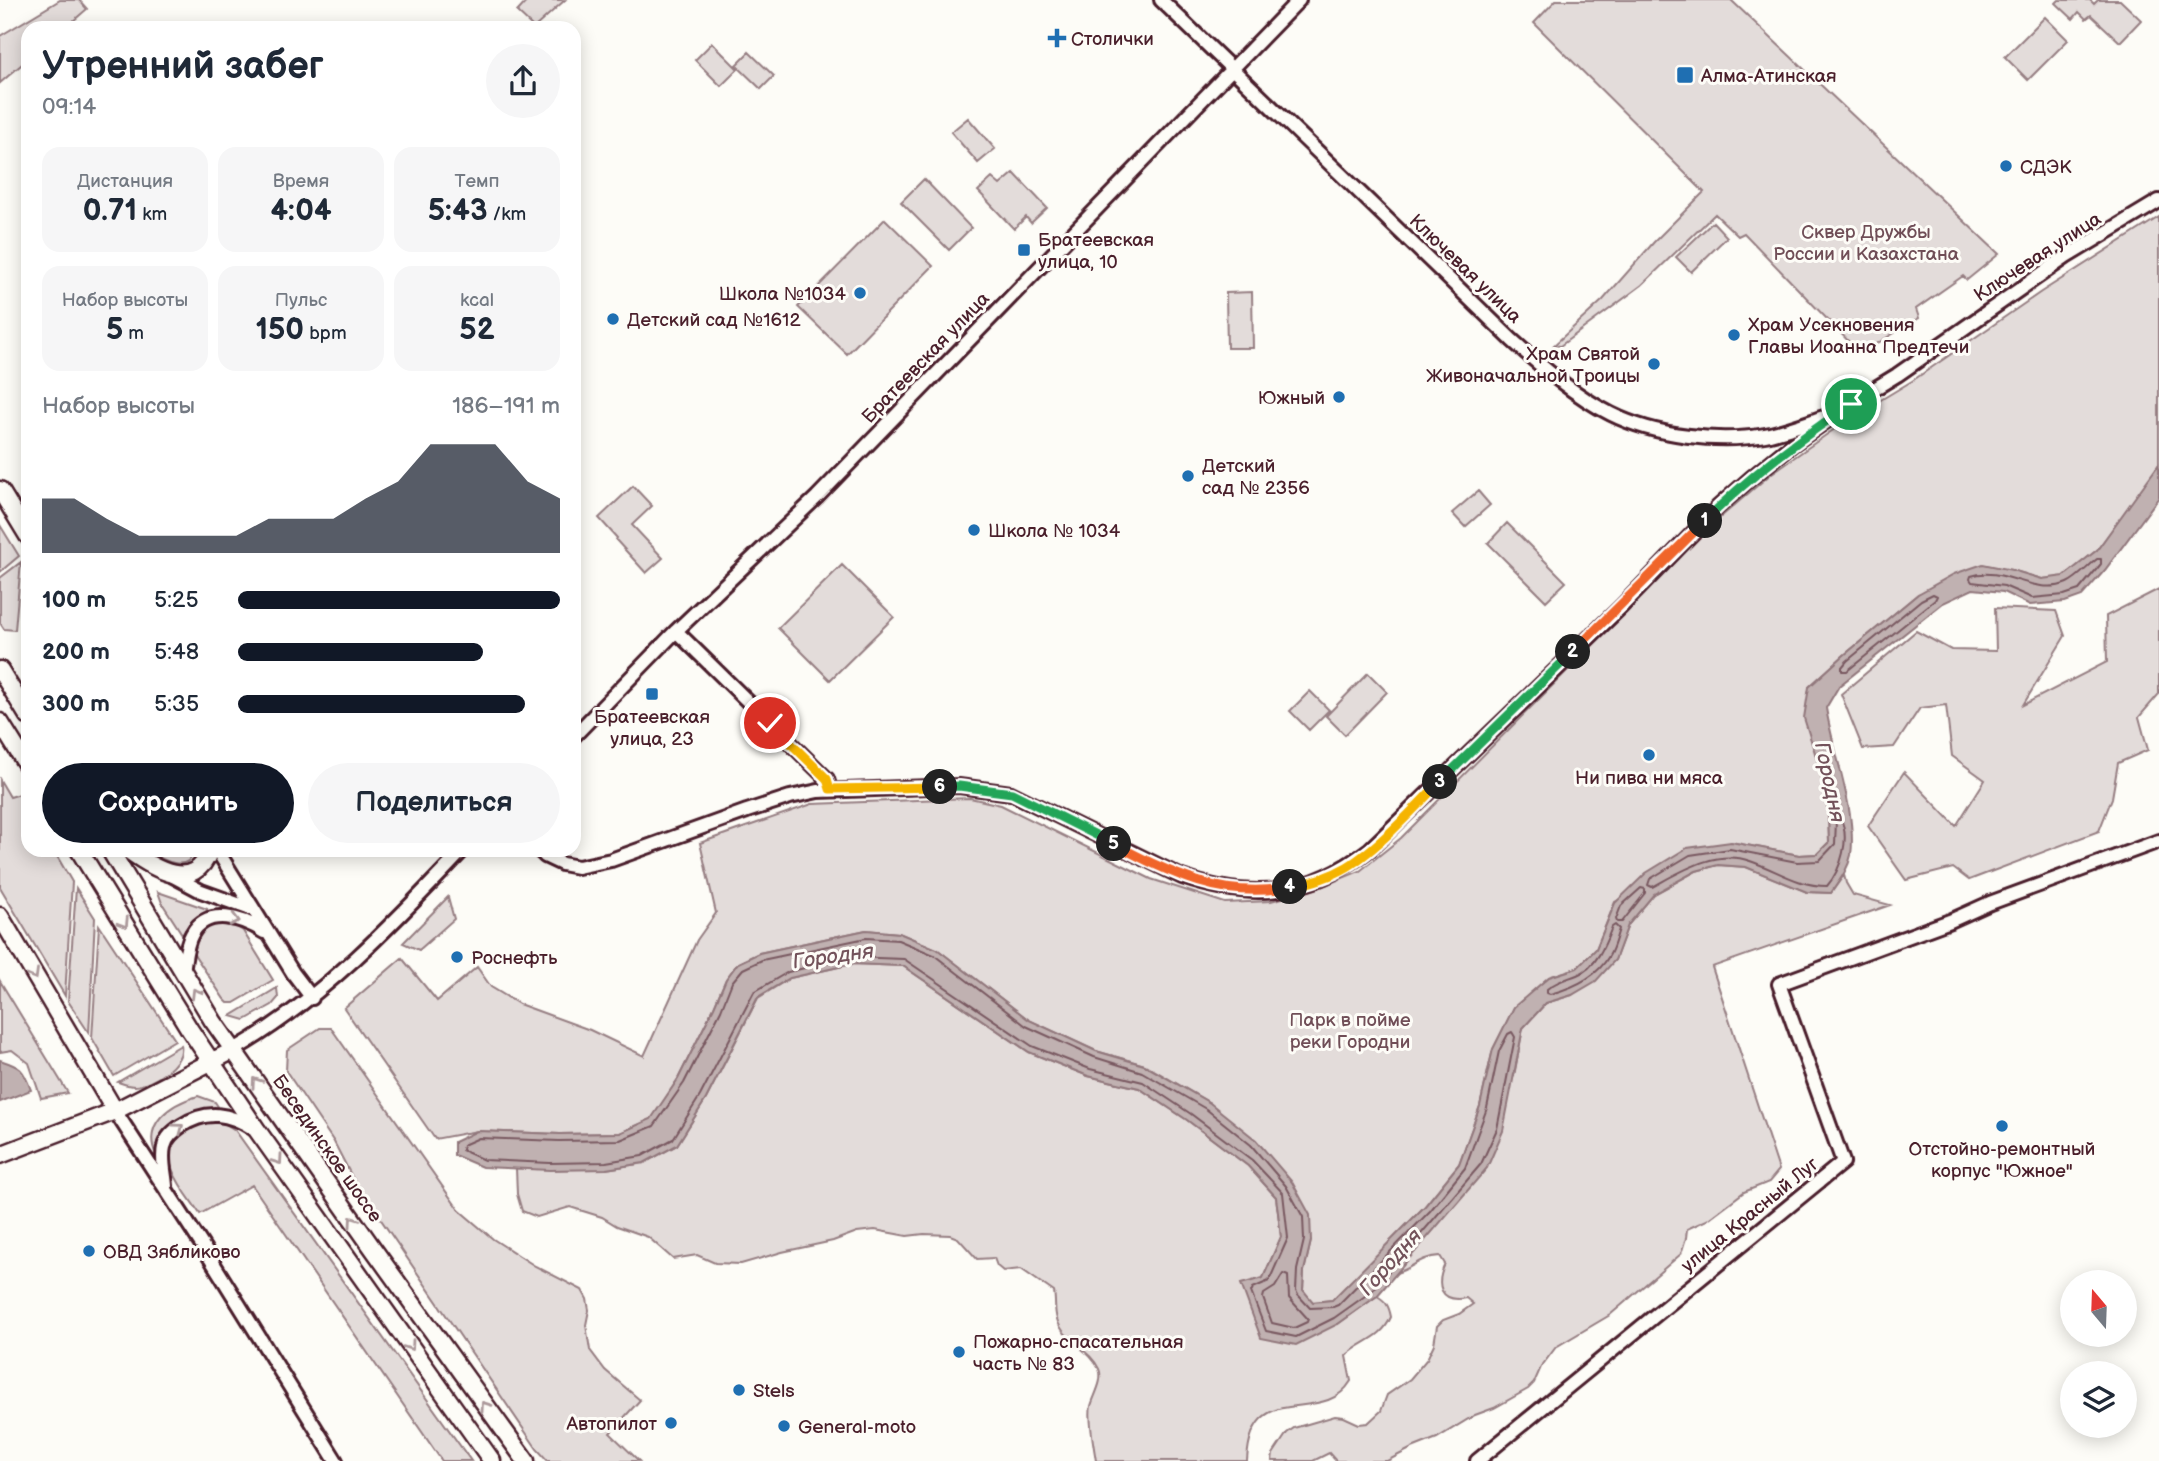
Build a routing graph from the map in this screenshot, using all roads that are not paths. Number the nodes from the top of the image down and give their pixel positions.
1 (1161, 0) edge
2 (1299, 0) edge
3 (1231, 69) junction
4 (2159, 201) edge
5 (1851, 404) junction
6 (0, 490) edge
7 (21, 524) edge
8 (676, 631) junction
9 (0, 670) edge
10 (21, 704) edge
11 (0, 722) edge
12 (581, 729) edge
13 (21, 756) edge
14 (830, 789) junction
15 (2159, 841) edge
16 (83, 857) edge
17 (114, 857) edge
18 (138, 857) edge
19 (207, 857) edge
20 (221, 857) edge
21 (456, 857) edge
22 (547, 857) edge
23 (173, 876) junction
24 (254, 910) junction
25 (0, 916) edge
26 (270, 937) junction
27 (183, 971) junction
28 (312, 998) junction
29 (234, 1050) junction
30 (212, 1063) junction
31 (115, 1111) junction
32 (257, 1130) junction
33 (0, 1155) edge
34 (166, 1190) junction
35 (336, 1461) edge
36 (492, 1461) edge
37 (526, 1461) edge
38 (1477, 1461) edge

1 - 3 street, Ключевая улица
2 - 3 street, Братеевская улица
3 - 5 street, Ключевая улица
3 - 8 street, Братеевская улица
4 - 5 street, Ключевая улица
5 - 14 street
6 - 7 main road
8 - 12 street, Братеевская улица
8 - 14 street
9 - 10 main road
11 - 13 main road
14 - 22 street
15 - 38 street, улица Красный Луг
16 -> 30 main road
17 - 27 main road, Бесединское шоссе
18 - 23 main road
19 - 23 main road
20 - 24 street
21 - 28 street
23 - 24 street
24 - 26 street
25 -> 31 main road
27 -> 26 street
26 - 28 street
29 -> 27 main road, Бесединское шоссе
28 - 29 street
29 - 30 main road
37 -> 29 main road, Бесединское шоссе
30 - 31 main road
30 - 32 main road
31 - 33 main road
31 - 34 street
34 -> 32 street
32 -> 36 main road
34 - 35 street

